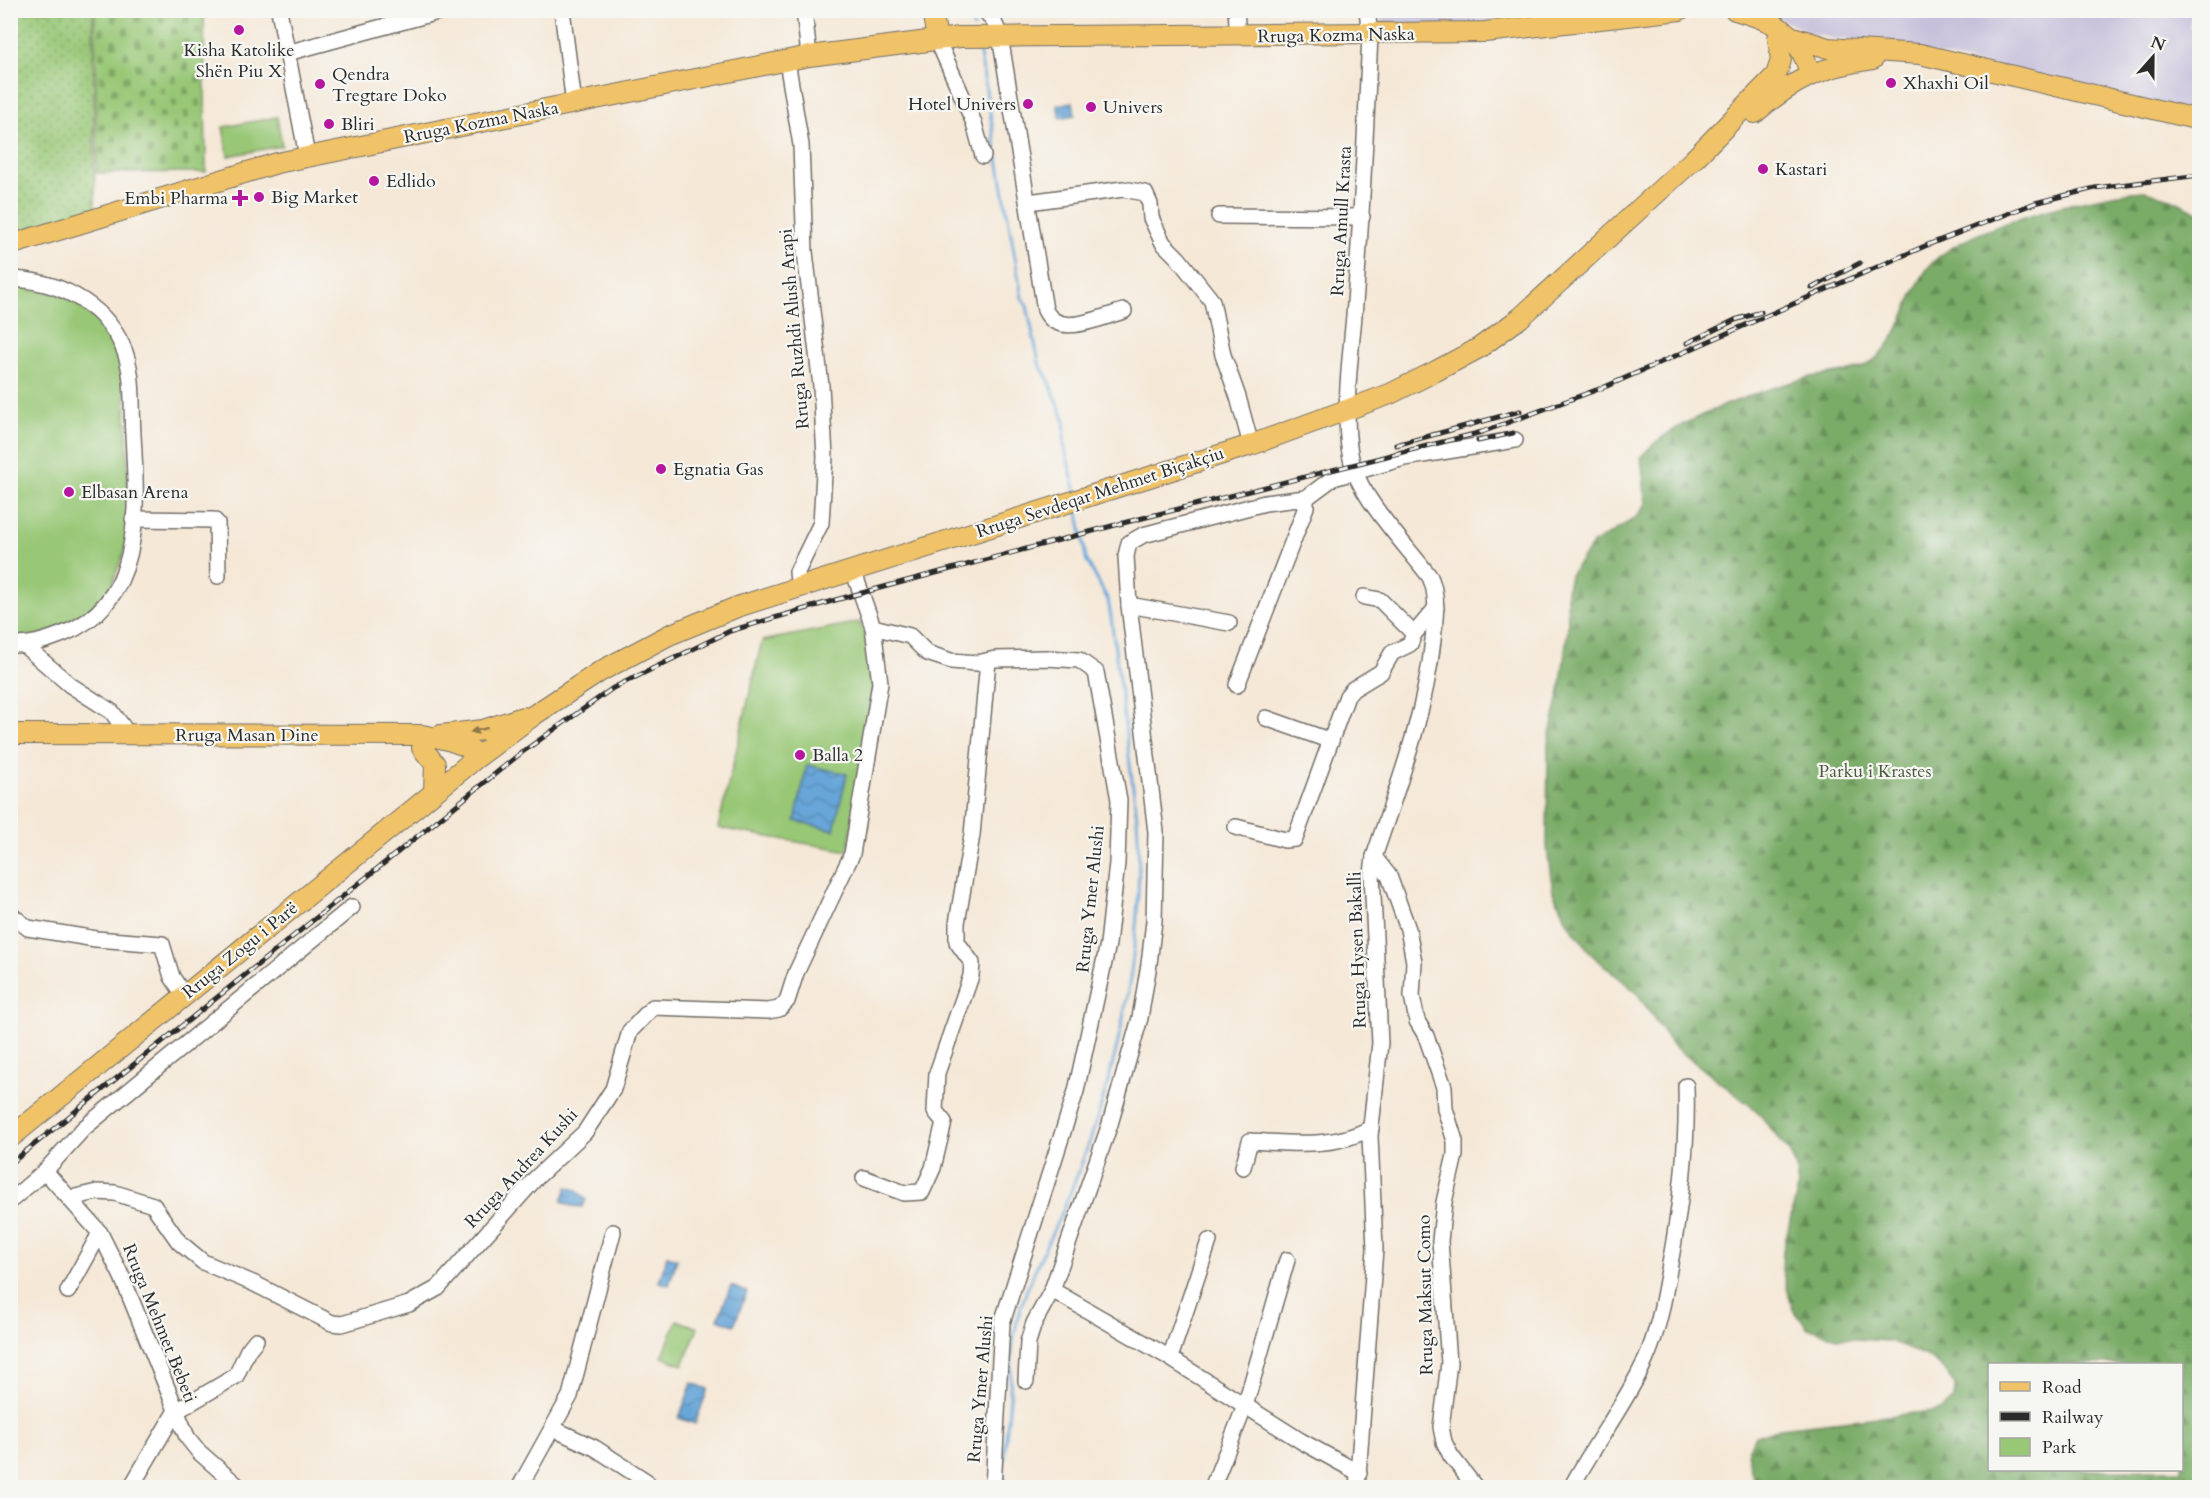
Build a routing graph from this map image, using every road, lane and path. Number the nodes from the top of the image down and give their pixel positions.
1 (279, 10) edge
2 (445, 10) edge
3 (562, 10) edge
4 (804, 10) edge
5 (932, 10) edge
6 (985, 10) edge
7 (1236, 10) edge
8 (1367, 10) edge
9 (1680, 10) edge
10 (1742, 13) edge
11 (1546, 19) edge
12 (1370, 35) junction
13 (1238, 36) junction
14 (995, 37) junction
15 (1785, 38) junction
16 (937, 39) junction
17 (1863, 50) junction
18 (287, 53) junction
19 (809, 56) junction
20 (787, 61) junction
21 (1951, 62) junction
22 (1803, 70) junction
23 (1768, 83) junction
24 (574, 104) junction
25 (2199, 120) edge
26 (307, 156) junction
27 (983, 156) dead end
28 (1693, 160) junction
29 (1029, 202) junction
30 (1219, 216) dead end
31 (1362, 217) junction
32 (10, 245) edge
33 (10, 279) edge
34 (1124, 311) dead end
35 (1348, 410) junction
36 (1515, 440) dead end
37 (1251, 445) junction
38 (1356, 473) junction
39 (1306, 498) junction
40 (133, 519) junction
41 (853, 570) junction
42 (218, 576) dead end
43 (799, 588) junction
44 (1364, 597) dead end
45 (1129, 605) junction
46 (1436, 608) junction
47 (1229, 622) dead end
48 (873, 627) junction
49 (1414, 634) junction
50 (18, 645) edge
51 (988, 661) junction
52 (1237, 685) dead end
53 (534, 715) junction
54 (1266, 718) dead end
55 (10, 734) edge
56 (123, 734) junction
57 (1331, 741) junction
58 (422, 742) junction
59 (10, 747) edge
60 (475, 759) junction
61 (434, 792) junction
62 (1236, 826) dead end
63 (1374, 857) junction
64 (352, 907) dead end
65 (10, 914) edge
66 (184, 995) junction
67 (1686, 1086) dead end
68 (1371, 1128) junction
69 (10, 1138) edge
70 (1244, 1167) dead end
71 (45, 1171) junction
72 (864, 1178) dead end
73 (71, 1197) junction
74 (10, 1201) edge
75 (613, 1232) dead end
76 (100, 1233) junction
77 (1209, 1241) dead end
78 (1287, 1260) dead end
79 (1052, 1290) junction
80 (68, 1291) dead end
81 (256, 1340) dead end
82 (1170, 1358) junction
83 (1026, 1381) dead end
84 (1245, 1406) junction
85 (175, 1412) junction
86 (554, 1429) junction
87 (1358, 1480) edge
88 (134, 1482) dead end
89 (240, 1488) edge
90 (519, 1488) edge
91 (645, 1488) edge
92 (993, 1488) edge
93 (1212, 1488) edge
94 (1476, 1488) edge
95 (1571, 1488) edge

1 - 18 street
2 - 18 street
3 - 24 street
4 - 19 street
5 - 16 main road
6 - 14 street
7 - 13 street
8 - 12 street, Rruga Amull Krasta
9 - 11 main road, Rruga Kozma Naska
10 - 15 main road
11 - 12 main road, Rruga Kozma Naska
12 - 13 main road, Rruga Kozma Naska
12 - 31 street, Rruga Amull Krasta
13 - 14 main road, Rruga Kozma Naska
14 - 16 main road, Rruga Kozma Naska
14 - 29 street
15 - 17 main road
15 - 22 main road
15 - 23 main road
16 - 19 main road, Rruga Kozma Naska
16 - 27 street
17 - 21 main road
17 - 22 main road
18 - 26 street
19 - 20 main road, Rruga Kozma Naska
20 - 24 main road, Rruga Kozma Naska
20 - 43 street, Rruga Ruzhdi Alush Arapi
21 - 22 main road
21 - 25 main road
22 - 23 main road
22 - 28 main road
23 - 28 main road
24 - 26 main road, Rruga Kozma Naska
26 - 32 main road, Rruga Kozma Naska
28 - 35 main road, Rruga Sevdeqar Mehmet Biçakçiu
29 - 34 street
29 - 37 street
30 - 31 street
31 - 35 street, Rruga Amull Krasta
33 - 40 street
35 - 37 main road, Rruga Sevdeqar Mehmet Biçakçiu
35 - 38 street, Rruga Hysen Bakalli
36 - 38 street
37 - 41 main road, Rruga Sevdeqar Mehmet Biçakçiu
38 - 39 street
38 - 46 street, Rruga Hysen Bakalli
39 - 45 street
39 - 52 street
40 - 42 street
40 - 50 street
41 - 43 main road, Rruga Sevdeqar Mehmet Biçakçiu
41 - 48 street
43 - 53 main road, Rruga Sevdeqar Mehmet Biçakçiu
44 - 49 street
45 - 47 street
45 - 79 street
46 - 49 street
46 - 63 street, Rruga Hysen Bakalli
48 - 51 street, Rruga Ymer Alushi
48 - 73 street, Rruga Andrea Kushi
49 - 57 street
50 - 56 street
51 - 72 street
51 - 92 street, Rruga Ymer Alushi
53 -> 58 main road
53 - 60 main road, Rruga Sevdeqar Mehmet Biçakçiu
54 - 57 street
55 - 56 main road, Rruga Masan Dine
56 - 58 main road, Rruga Masan Dine
57 - 62 street
58 - 59 main road, Rruga Masan Dine
58 - 60 main road, Rruga Masan Dine
58 - 61 main road
60 - 61 main road, Rruga Zogu i Parë
61 - 66 main road, Rruga Zogu i Parë
63 - 68 street, Rruga Hysen Bakalli
63 - 94 street, Rruga Maksut Como
64 - 71 street
65 - 66 street
66 - 69 main road, Rruga Zogu i Parë
67 - 95 street
68 - 70 street
68 - 87 street, Rruga Hysen Bakalli
71 - 73 street, Rruga Mehmet Bebeti
71 - 74 street
73 - 76 street, Rruga Mehmet Bebeti
75 - 86 street
76 - 80 street
76 - 85 street, Rruga Mehmet Bebeti
77 - 82 street
78 - 84 street
79 - 82 street
79 - 83 street
81 - 85 street
82 - 84 street
84 - 87 street
84 - 93 street
85 - 88 street
85 - 89 street, Rruga Mehmet Bebeti
86 - 90 street
86 - 91 street

